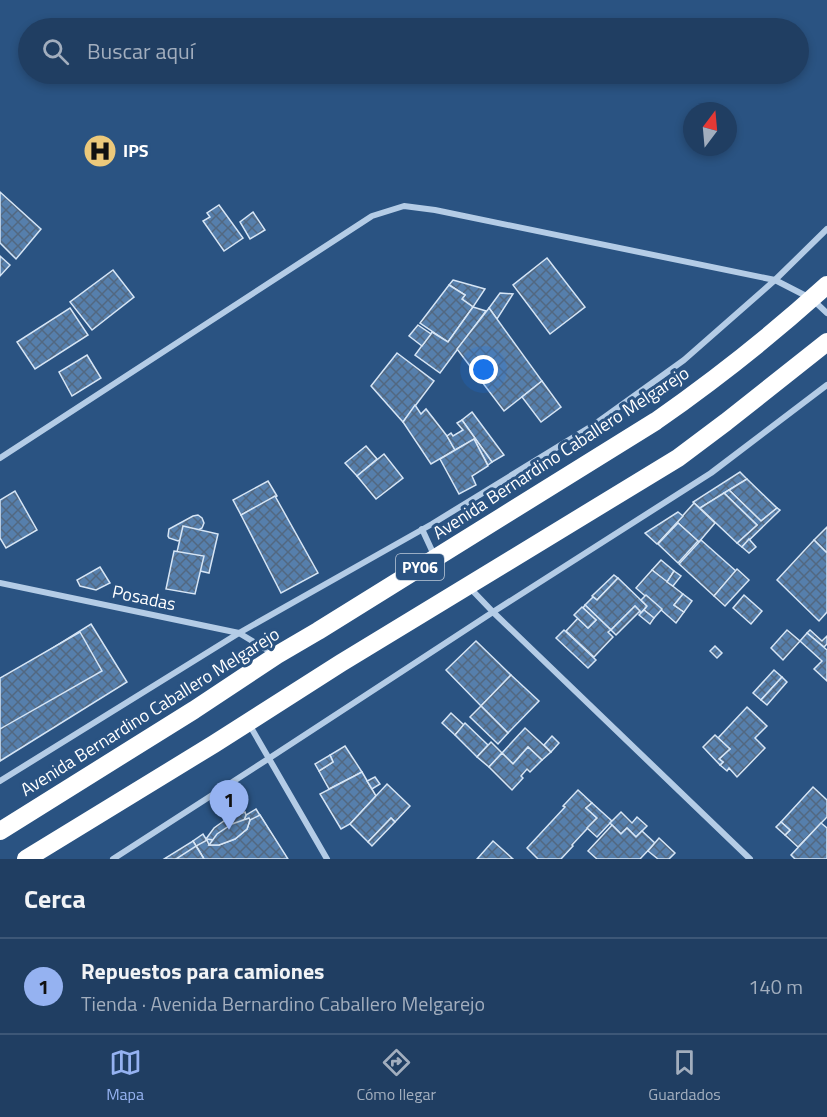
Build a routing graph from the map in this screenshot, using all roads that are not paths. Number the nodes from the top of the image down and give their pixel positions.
1 (827, 229) edge
2 (776, 280) junction
3 (827, 285) edge
4 (812, 299) junction
5 (827, 313) edge
6 (827, 342) edge
7 (827, 385) edge
8 (0, 458) edge
9 (422, 530) junction
10 (436, 558) junction
11 (0, 583) edge
12 (468, 585) junction
13 (493, 612) junction
14 (239, 633) junction
15 (277, 655) junction
16 (248, 723) junction
17 (268, 759) junction
18 (0, 781) edge
19 (0, 831) edge
20 (26, 859) edge
21 (113, 859) edge
22 (327, 859) edge
23 (750, 859) edge

1 - 2 street
2 - 4 street
2 - 8 street
2 - 9 street
3 - 4 highway, Avenida Bernardino Caballero Melgarejo / PY06
4 - 5 street
4 - 10 highway, Avenida Bernardino Caballero Melgarejo / PY06
6 - 12 highway, PY06
7 - 13 street
9 - 10 street
9 - 14 street
10 - 15 highway, Avenida Bernardino Caballero Melgarejo / PY06
11 - 14 street, Posadas
12 - 13 street
12 - 16 highway, PY06
13 - 17 street
13 - 23 street
14 - 15 street, Posadas
14 - 18 street
15 - 19 highway, Avenida Bernardino Caballero Melgarejo / PY06
16 - 17 street
16 - 20 highway, PY06
17 - 21 street
17 - 22 street

